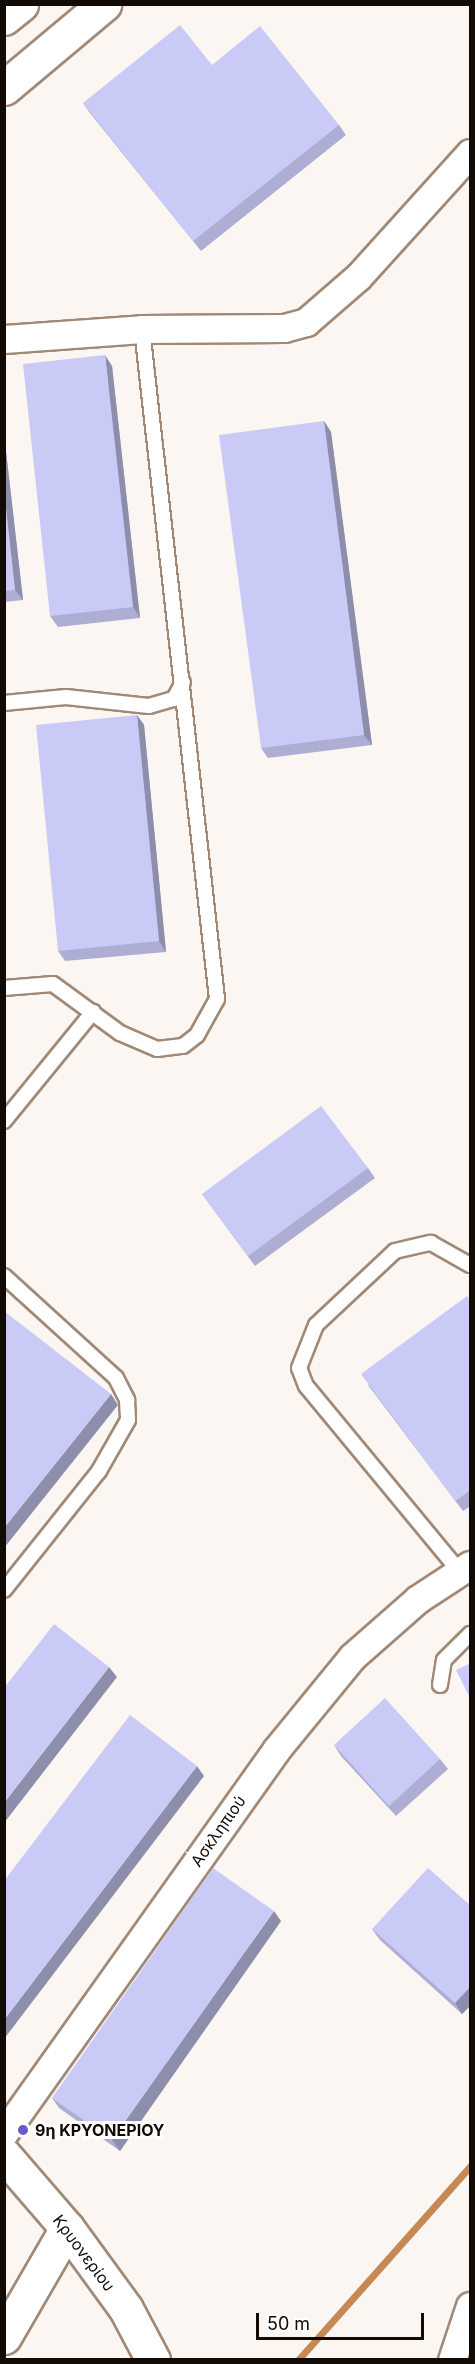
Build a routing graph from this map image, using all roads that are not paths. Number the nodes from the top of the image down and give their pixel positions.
1 (21, 4) edge
2 (104, 4) edge
3 (4, 18) edge
4 (4, 88) edge
5 (471, 153) edge
6 (142, 329) junction
7 (4, 339) edge
8 (183, 682) junction
9 (4, 703) edge
10 (4, 988) edge
11 (93, 1012) junction
12 (4, 1120) edge
13 (471, 1265) edge
14 (4, 1276) edge
15 (465, 1569) edge
16 (4, 1590) edge
17 (471, 1634) edge
18 (440, 1685) dead end
19 (4, 2133) edge
20 (4, 2155) edge
21 (67, 2228) junction
22 (471, 2306) edge
23 (4, 2337) edge
24 (153, 2360) edge
25 (452, 2360) edge

1 - 3 main road
2 - 4 main road
5 - 6 street
6 - 7 street
6 - 8 lane
8 - 9 lane
8 - 11 lane
10 - 11 lane
11 - 12 lane
13 - 15 lane
14 - 16 lane
15 - 19 street, Ασκληπιού
17 - 18 lane
20 - 21 main road, Κρυονερίου
21 - 23 main road
21 - 24 main road, Κρυονερίου
22 - 25 street

